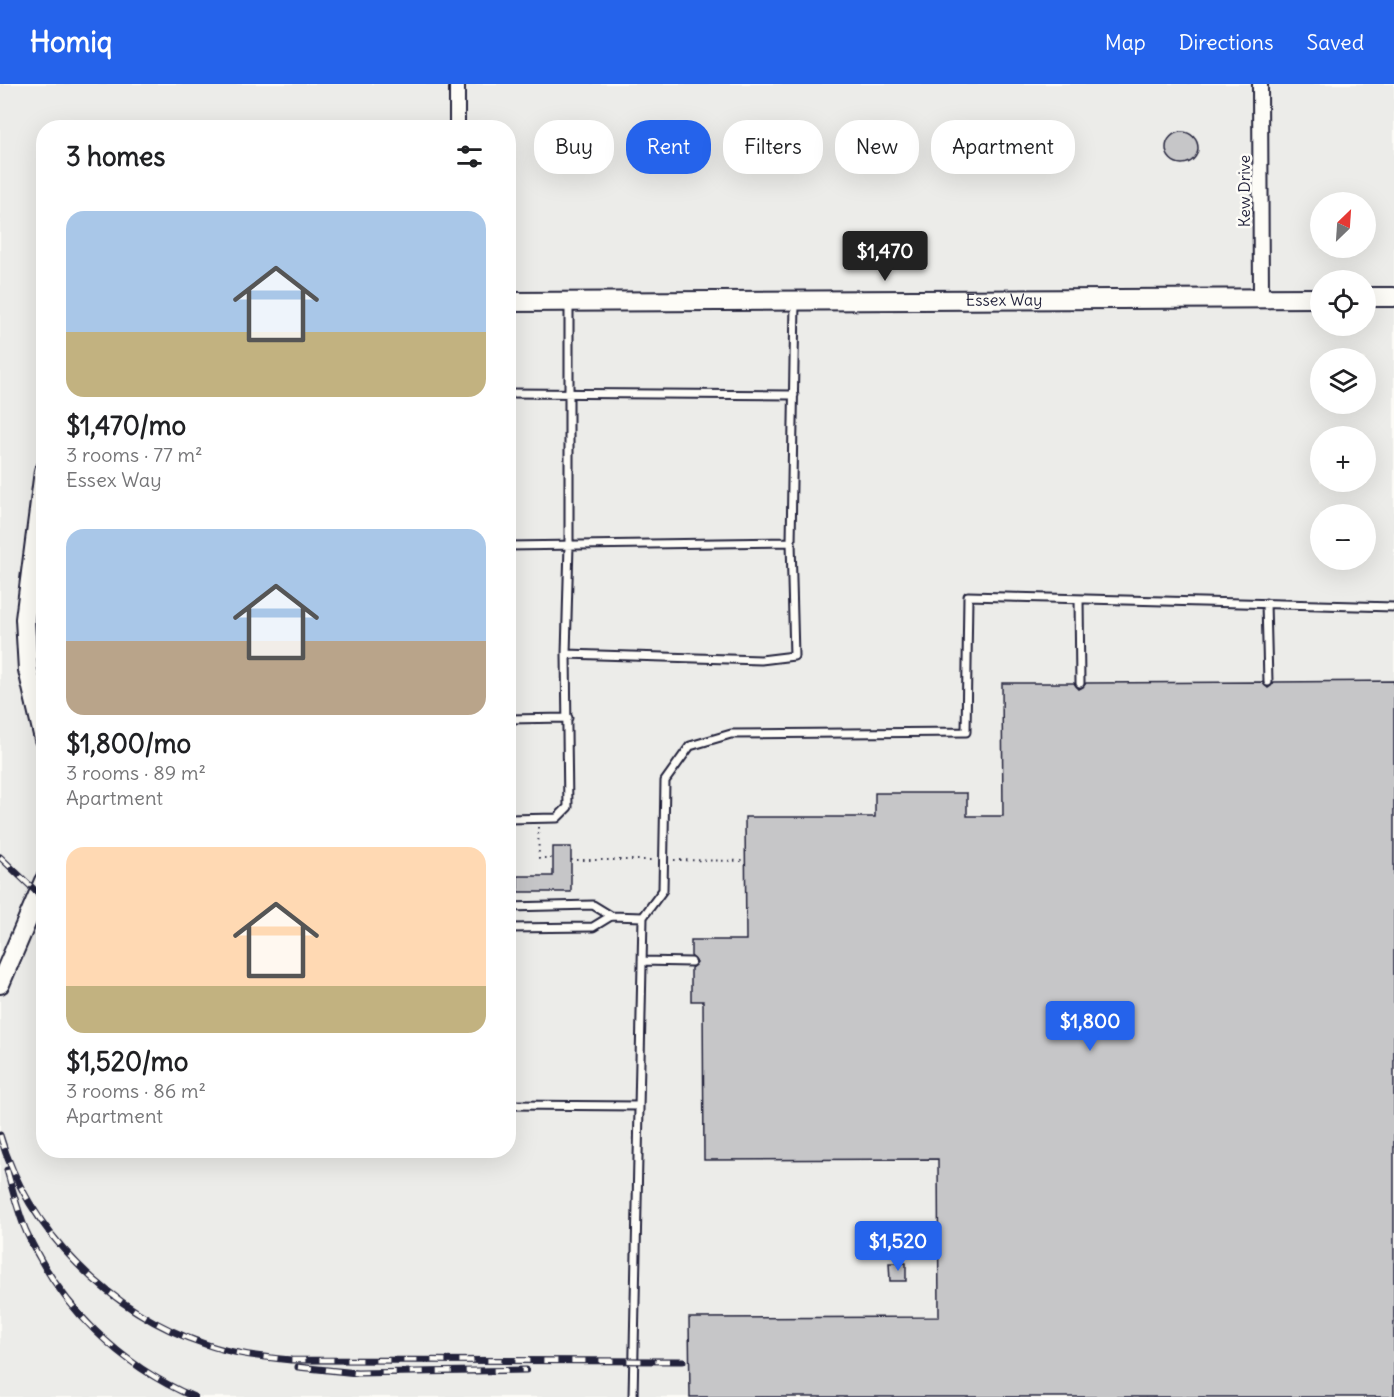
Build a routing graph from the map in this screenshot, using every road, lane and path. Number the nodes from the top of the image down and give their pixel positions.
1 (457, 84) edge
2 (1260, 84) edge
3 (457, 120) edge
4 (1376, 297) edge
5 (1394, 297) edge
6 (1261, 298) junction
7 (1310, 298) edge
8 (795, 301) junction
9 (516, 302) edge
10 (569, 302) junction
11 (516, 393) edge
12 (569, 393) junction
13 (794, 395) junction
14 (792, 542) junction
15 (569, 545) junction
16 (516, 546) edge
17 (36, 565) edge
18 (1079, 599) junction
19 (1266, 603) junction
20 (1394, 607) edge
21 (566, 654) junction
22 (1268, 682) dead end
23 (1080, 683) dead end
24 (36, 705) edge
25 (568, 718) junction
26 (516, 719) edge
27 (538, 818) junction
28 (516, 819) edge
29 (553, 858) dead end
30 (571, 860) dead end
31 (651, 860) dead end
32 (674, 860) dead end
33 (746, 861) dead end
34 (36, 900) edge
35 (516, 907) edge
36 (611, 916) junction
37 (643, 917) junction
38 (516, 928) edge
39 (642, 961) junction
40 (691, 962) dead end
41 (0, 984) edge
42 (516, 1105) edge
43 (639, 1106) junction
44 (633, 1397) edge

1 - 3 street
2 - 6 street, Kew Drive
4 - 5 street
6 - 7 street, Essex Way
6 - 8 street, Essex Way
8 - 10 street, Essex Way
8 - 13 lane
9 - 10 street, Essex Way
10 - 12 lane
11 - 12 lane
12 - 13 lane
12 - 15 lane
13 - 14 lane
14 - 15 lane
14 - 21 lane
15 - 16 lane
15 - 21 lane
17 - 24 street
18 - 19 lane
18 - 23 lane
18 - 37 lane
19 - 20 lane
19 - 22 lane
21 - 25 lane
25 - 26 lane
25 - 27 lane
27 - 28 lane
27 - 29 path
30 - 31 path
32 - 33 path
34 - 41 street
35 - 36 lane
36 - 37 lane
36 - 38 lane
37 - 39 lane
39 - 40 lane
39 - 43 lane
42 - 43 lane
43 - 44 lane

